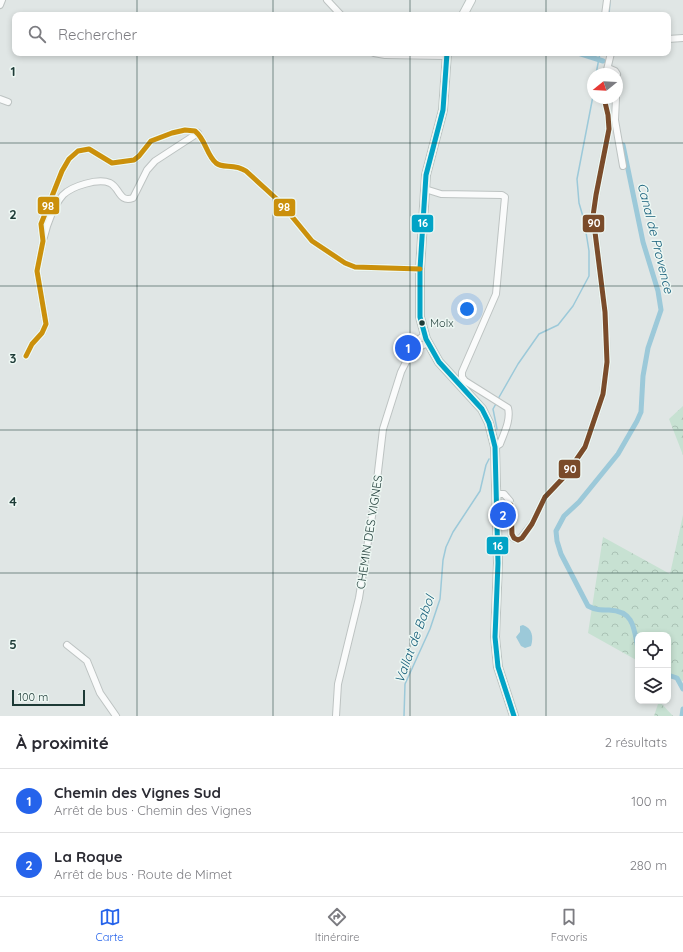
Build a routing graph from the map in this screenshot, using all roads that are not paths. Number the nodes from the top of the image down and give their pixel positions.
1 (2, 0) edge
2 (327, 0) edge
3 (471, 0) edge
4 (607, 0) edge
5 (0, 5) edge
6 (338, 12) edge
7 (465, 12) edge
8 (605, 12) edge
9 (683, 38) edge
10 (671, 39) edge
11 (447, 56) edge
12 (610, 56) edge
13 (608, 68) edge
14 (0, 99) edge
15 (8, 102) dead end
16 (605, 104) edge
17 (616, 104) edge
18 (198, 133) junction
19 (623, 166) dead end
20 (425, 189) junction
21 (43, 241) junction
22 (420, 269) junction
23 (426, 339) junction
24 (26, 356) dead end
25 (495, 447) junction
26 (497, 494) junction
27 (67, 645) dead end
28 (116, 716) edge
29 (336, 716) edge
30 (514, 716) edge

1 - 5 street
2 - 6 street
3 - 7 main road
4 - 8 street
9 - 10 street
11 - 20 main road
12 - 13 street
14 - 15 street
16 - 26 street
17 - 19 street
18 - 21 street
18 - 21 street
18 - 22 street
20 - 22 main road
20 - 25 street
21 - 24 street
22 - 23 main road
23 - 25 main road
23 - 29 street, CHEMIN DES VIGNES
25 - 26 main road
26 - 30 main road
27 - 28 street

